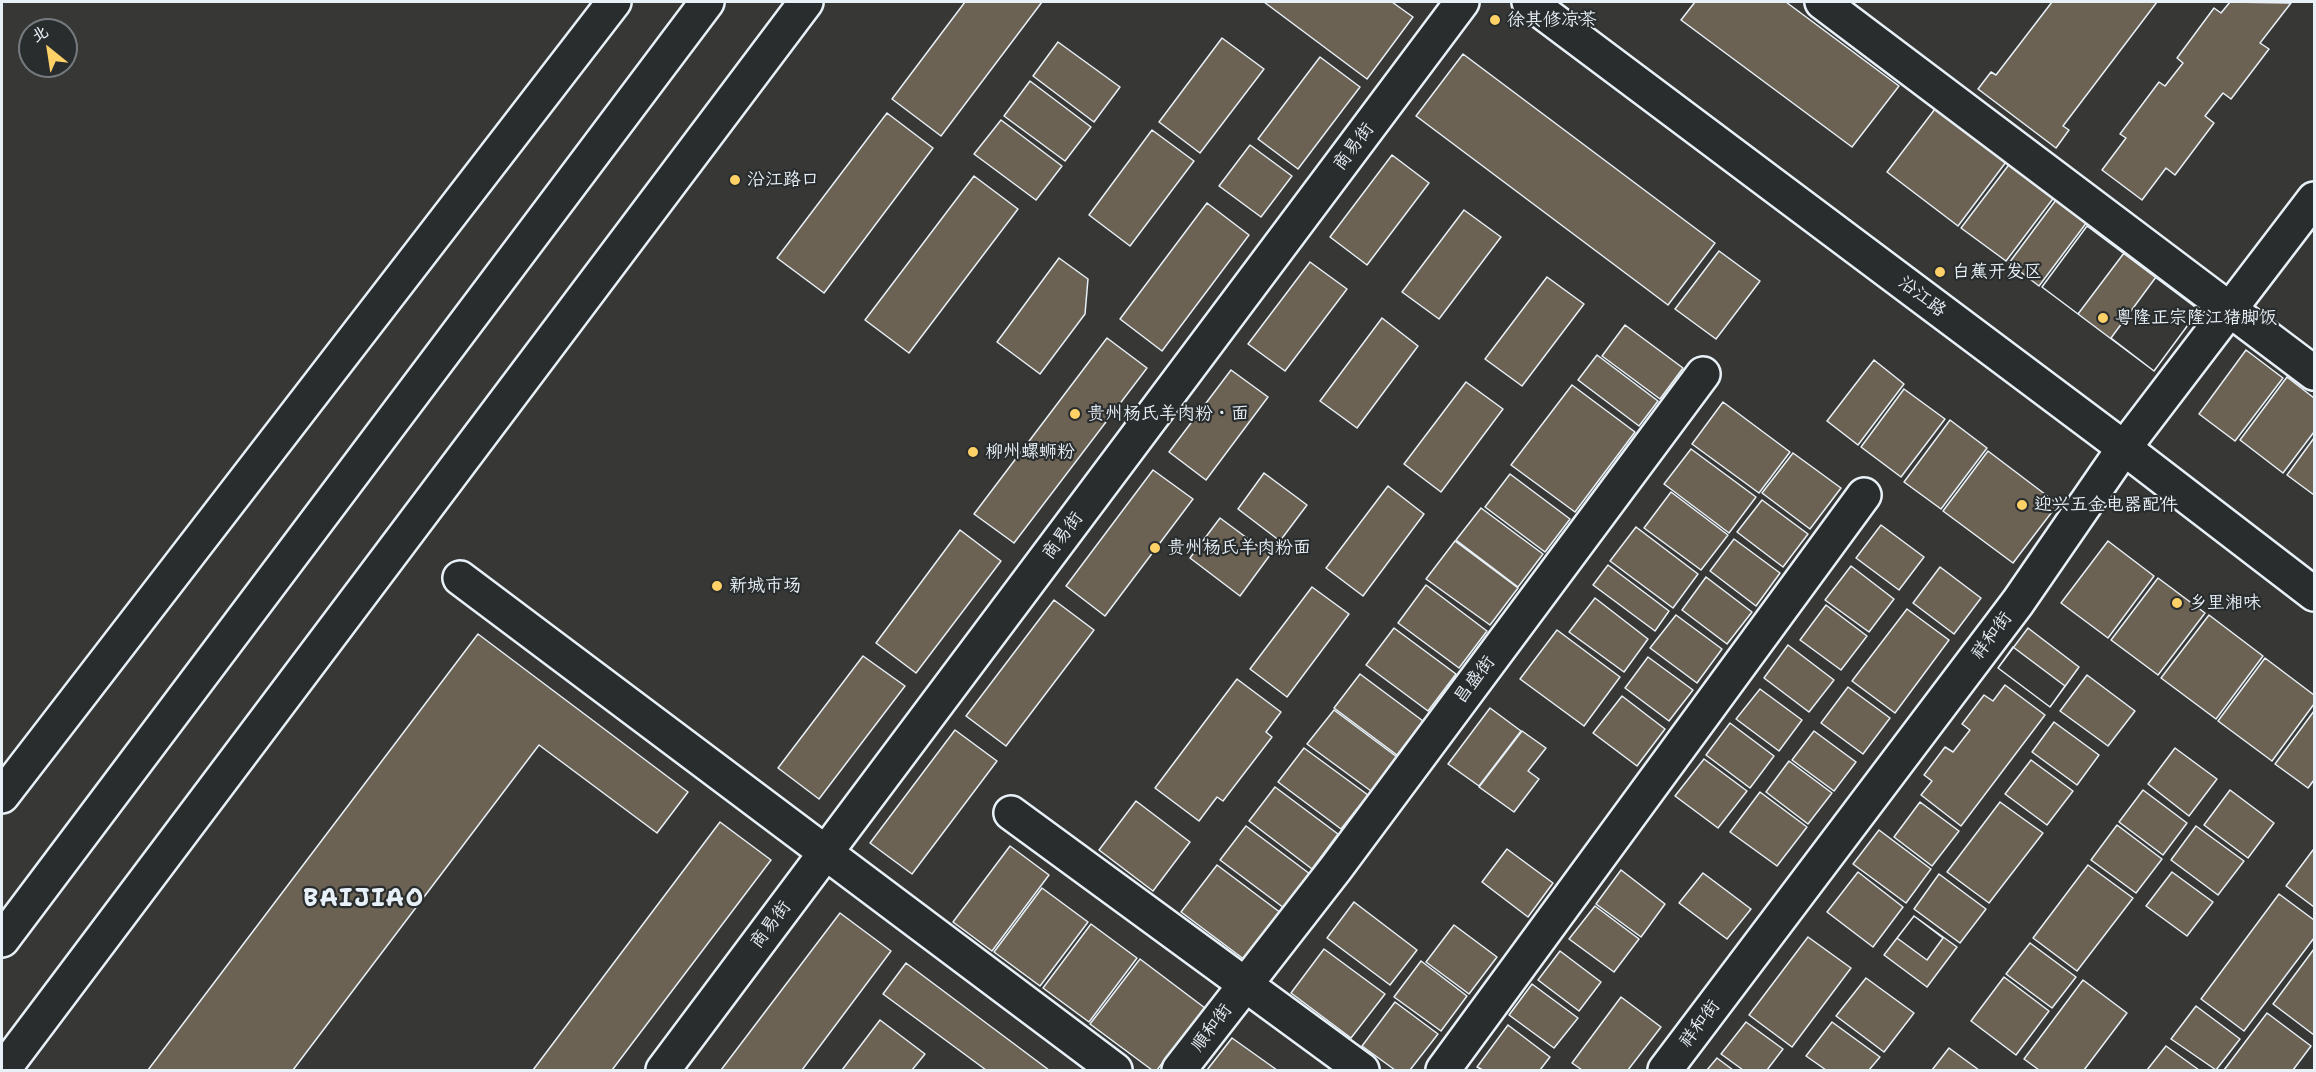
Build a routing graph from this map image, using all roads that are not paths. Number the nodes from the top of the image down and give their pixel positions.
1 (614, 2) edge
2 (707, 2) edge
3 (806, 2) edge
4 (1462, 2) edge
5 (1532, 2) edge
6 (1822, 2) edge
7 (2314, 199) edge
8 (2230, 309) junction
9 (2314, 373) edge
10 (1703, 374) dead end
11 (2124, 448) junction
12 (1864, 495) dead end
13 (460, 579) dead end
14 (2314, 594) edge
15 (2, 796) edge
16 (1011, 813) dead end
17 (825, 854) junction
18 (2, 940) edge
19 (1245, 985) junction
20 (3, 1071) edge
21 (663, 1071) edge
22 (1115, 1071) edge
23 (1179, 1071) edge
24 (1362, 1071) edge
25 (1443, 1071) edge
26 (1665, 1071) edge

1 - 15 main road
2 - 18 main road
3 - 20 main road
4 - 17 main road, 商易街
5 - 11 main road, 沿江路
6 - 8 main road
7 - 8 main road, 祥和街
8 - 9 main road
8 - 11 main road, 祥和街
10 - 19 main road, 昌盛街
11 - 14 main road, 沿江路
11 - 26 main road, 祥和街
12 - 25 main road
13 - 17 main road
16 - 19 main road
17 - 21 main road, 商易街
17 - 22 main road
19 - 23 main road, 順和街
19 - 24 main road

